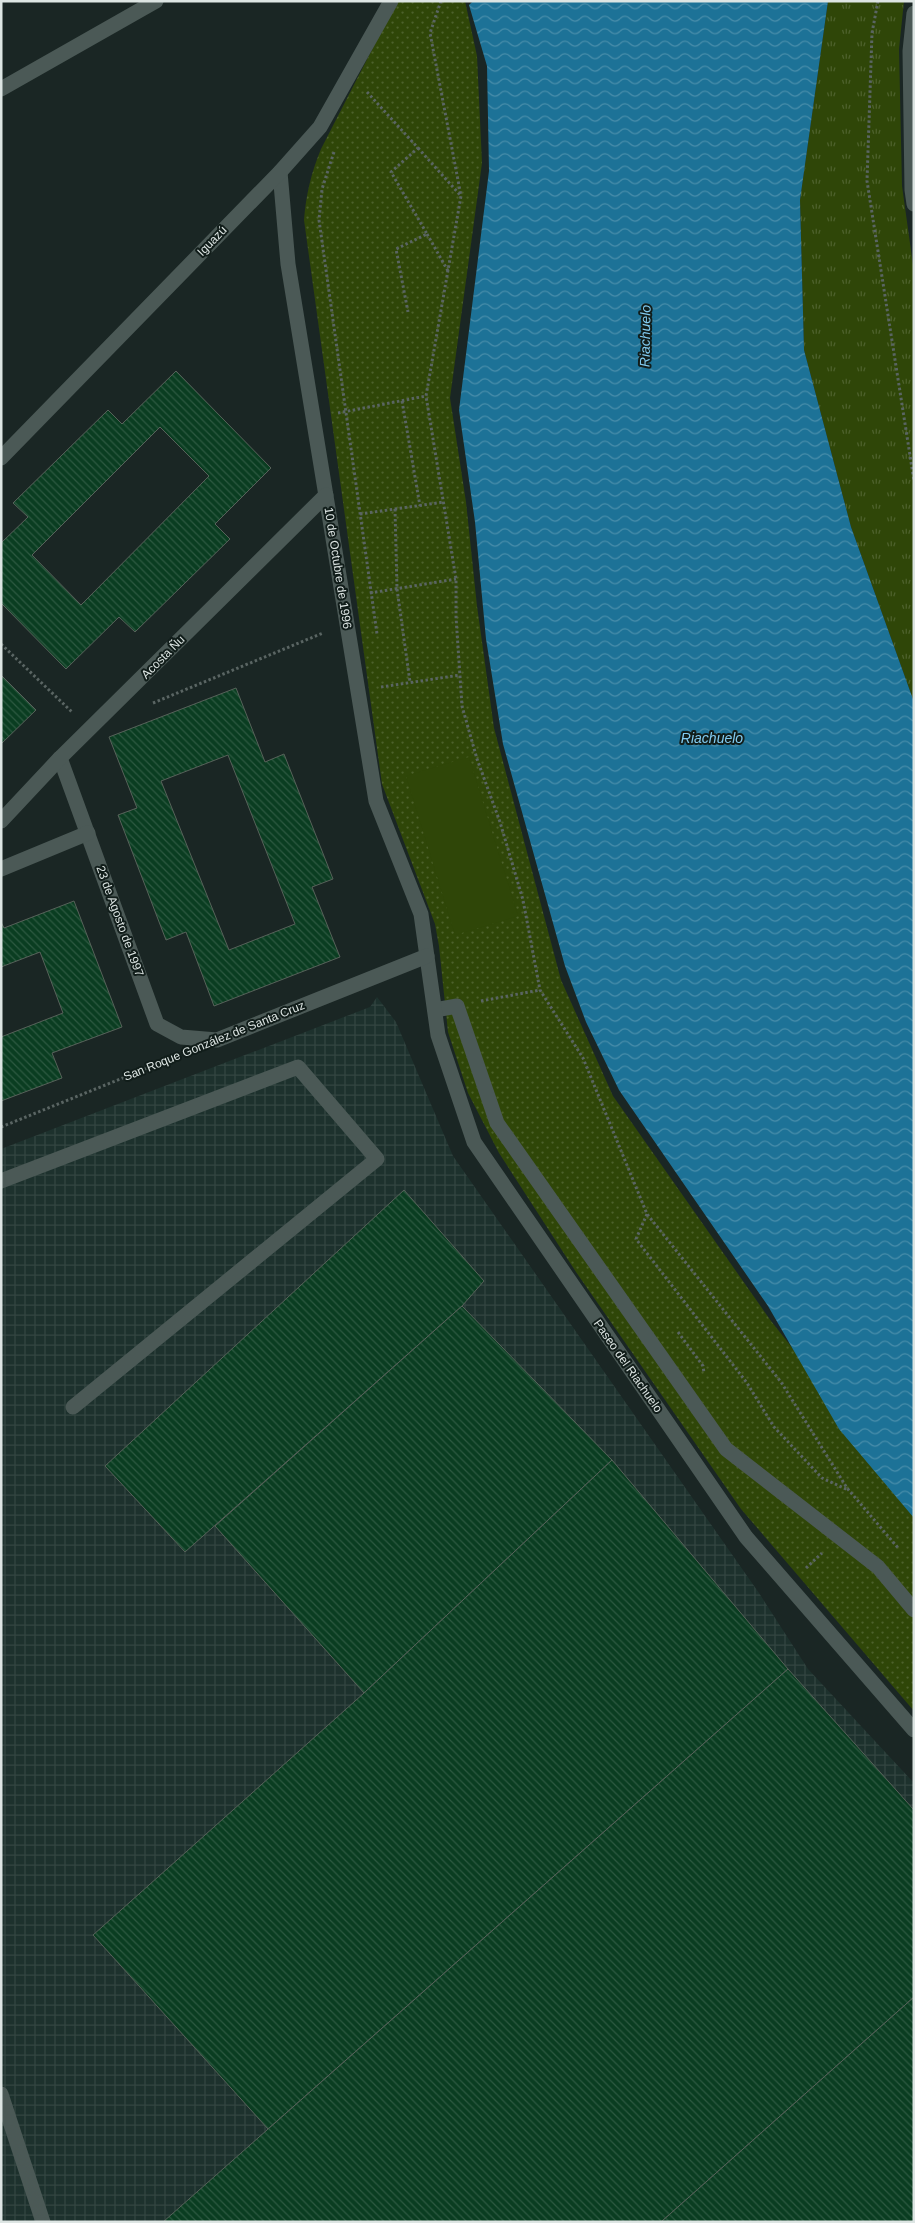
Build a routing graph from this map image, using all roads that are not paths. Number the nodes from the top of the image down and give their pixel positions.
1 (156, 1) edge
2 (391, 1) edge
3 (914, 14) edge
4 (1, 89) edge
5 (280, 172) junction
6 (914, 204) edge
7 (1, 458) edge
8 (326, 495) junction
9 (60, 758) junction
10 (1, 821) edge
11 (88, 834) junction
12 (1, 868) edge
13 (427, 956) junction
14 (434, 1010) junction
15 (217, 1040) joint
16 (1, 1181) edge
17 (73, 1407) dead end
18 (914, 1610) edge
19 (914, 1730) edge
20 (1, 2094) edge
21 (43, 2222) edge

1 - 4 street
2 - 5 street, Iguazú
3 - 6 street
5 - 7 street, Iguazú
5 - 8 street, 10 de Octubre de 1996
8 - 9 street, Acosta Ñu
8 - 13 street, 10 de Octubre de 1996
9 - 10 street, Acosta Ñu
9 - 11 street, 23 de Agosto de 1997
11 - 12 street
11 - 15 street, 23 de Agosto de 1997
13 - 14 street, Paseo del Riachuelo
13 - 15 street, San Roque González de Santa Cruz
14 - 18 street
14 - 19 street, Paseo del Riachuelo
16 - 17 street
20 - 21 street

